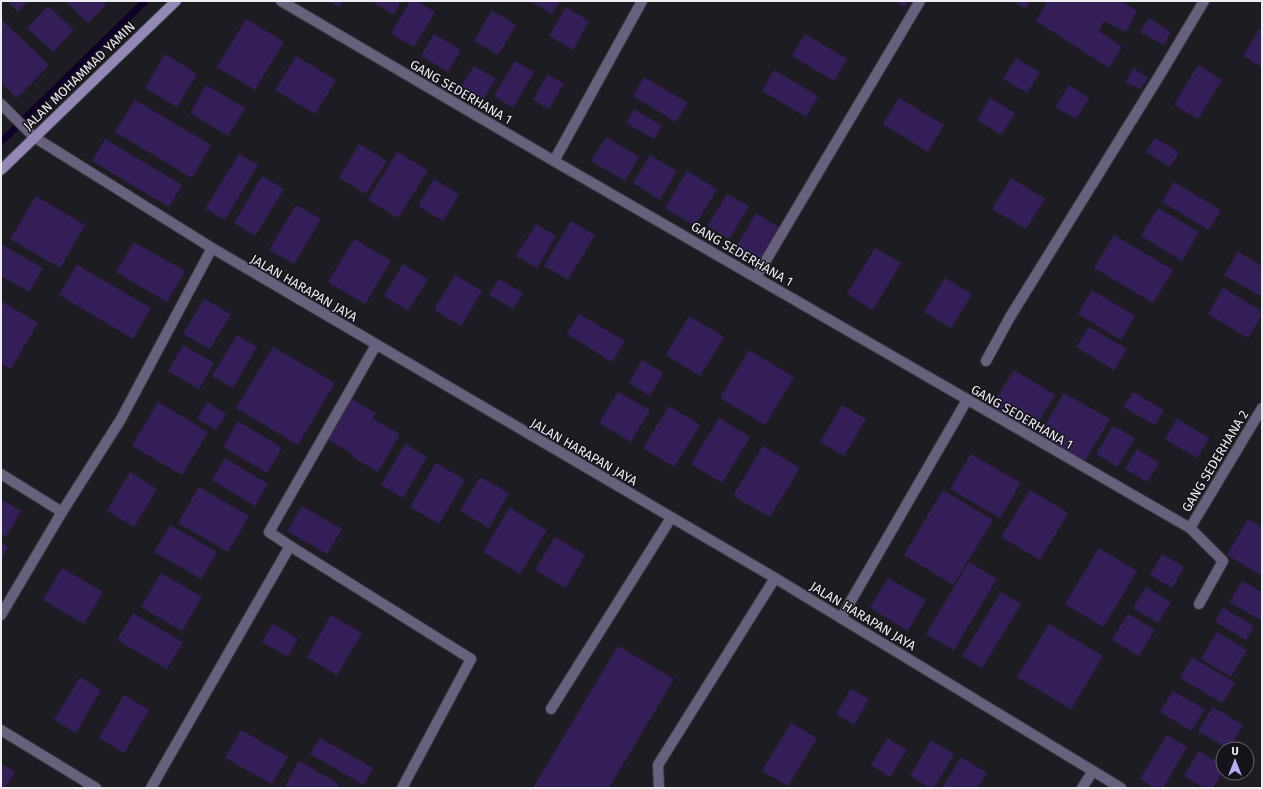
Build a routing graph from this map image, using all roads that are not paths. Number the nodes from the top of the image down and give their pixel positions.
1 (176, 1) edge
2 (281, 1) edge
3 (642, 1) edge
4 (920, 1) edge
5 (1204, 1) edge
6 (1, 104) edge
7 (34, 137) junction
8 (554, 161) junction
9 (1, 170) edge
10 (212, 248) junction
11 (756, 277) junction
12 (376, 344) junction
13 (986, 361) dead end
14 (967, 400) junction
15 (1262, 408) edge
16 (1, 474) edge
17 (62, 512) junction
18 (671, 518) junction
19 (1190, 528) junction
20 (290, 546) junction
21 (775, 578) junction
22 (1199, 604) dead end
23 (1, 615) edge
24 (841, 618) junction
25 (551, 710) dead end
26 (1, 730) edge
27 (1093, 771) junction
28 (96, 788) edge
29 (151, 788) edge
30 (402, 788) edge
31 (658, 788) edge
32 (1082, 788) edge
33 (1121, 788) edge

1 - 7 street, JALAN MOHAMMAD YAMIN
2 - 8 street, GANG SEDERHANA 1
3 - 8 street
4 - 11 street
5 - 13 street
6 - 7 street, JALAN HARAPAN JAYA
7 - 9 street, JALAN MOHAMMAD YAMIN
7 - 10 street, JALAN HARAPAN JAYA
8 - 11 street, GANG SEDERHANA 1
10 - 12 street, JALAN HARAPAN JAYA
10 - 17 street
11 - 14 street, GANG SEDERHANA 1
12 - 18 street, JALAN HARAPAN JAYA
12 - 20 street
14 - 19 street, GANG SEDERHANA 1
14 - 24 street
15 - 19 street, GANG SEDERHANA 2
16 - 17 street
17 - 23 street
18 - 21 street, JALAN HARAPAN JAYA
18 - 25 street
19 - 22 street, GANG SEDERHANA 1
20 - 29 street
20 - 30 street
21 - 24 street, JALAN HARAPAN JAYA
21 - 31 street
24 - 27 street, JALAN HARAPAN JAYA
26 - 28 street
27 - 32 street
27 - 33 street, JALAN HARAPAN JAYA

